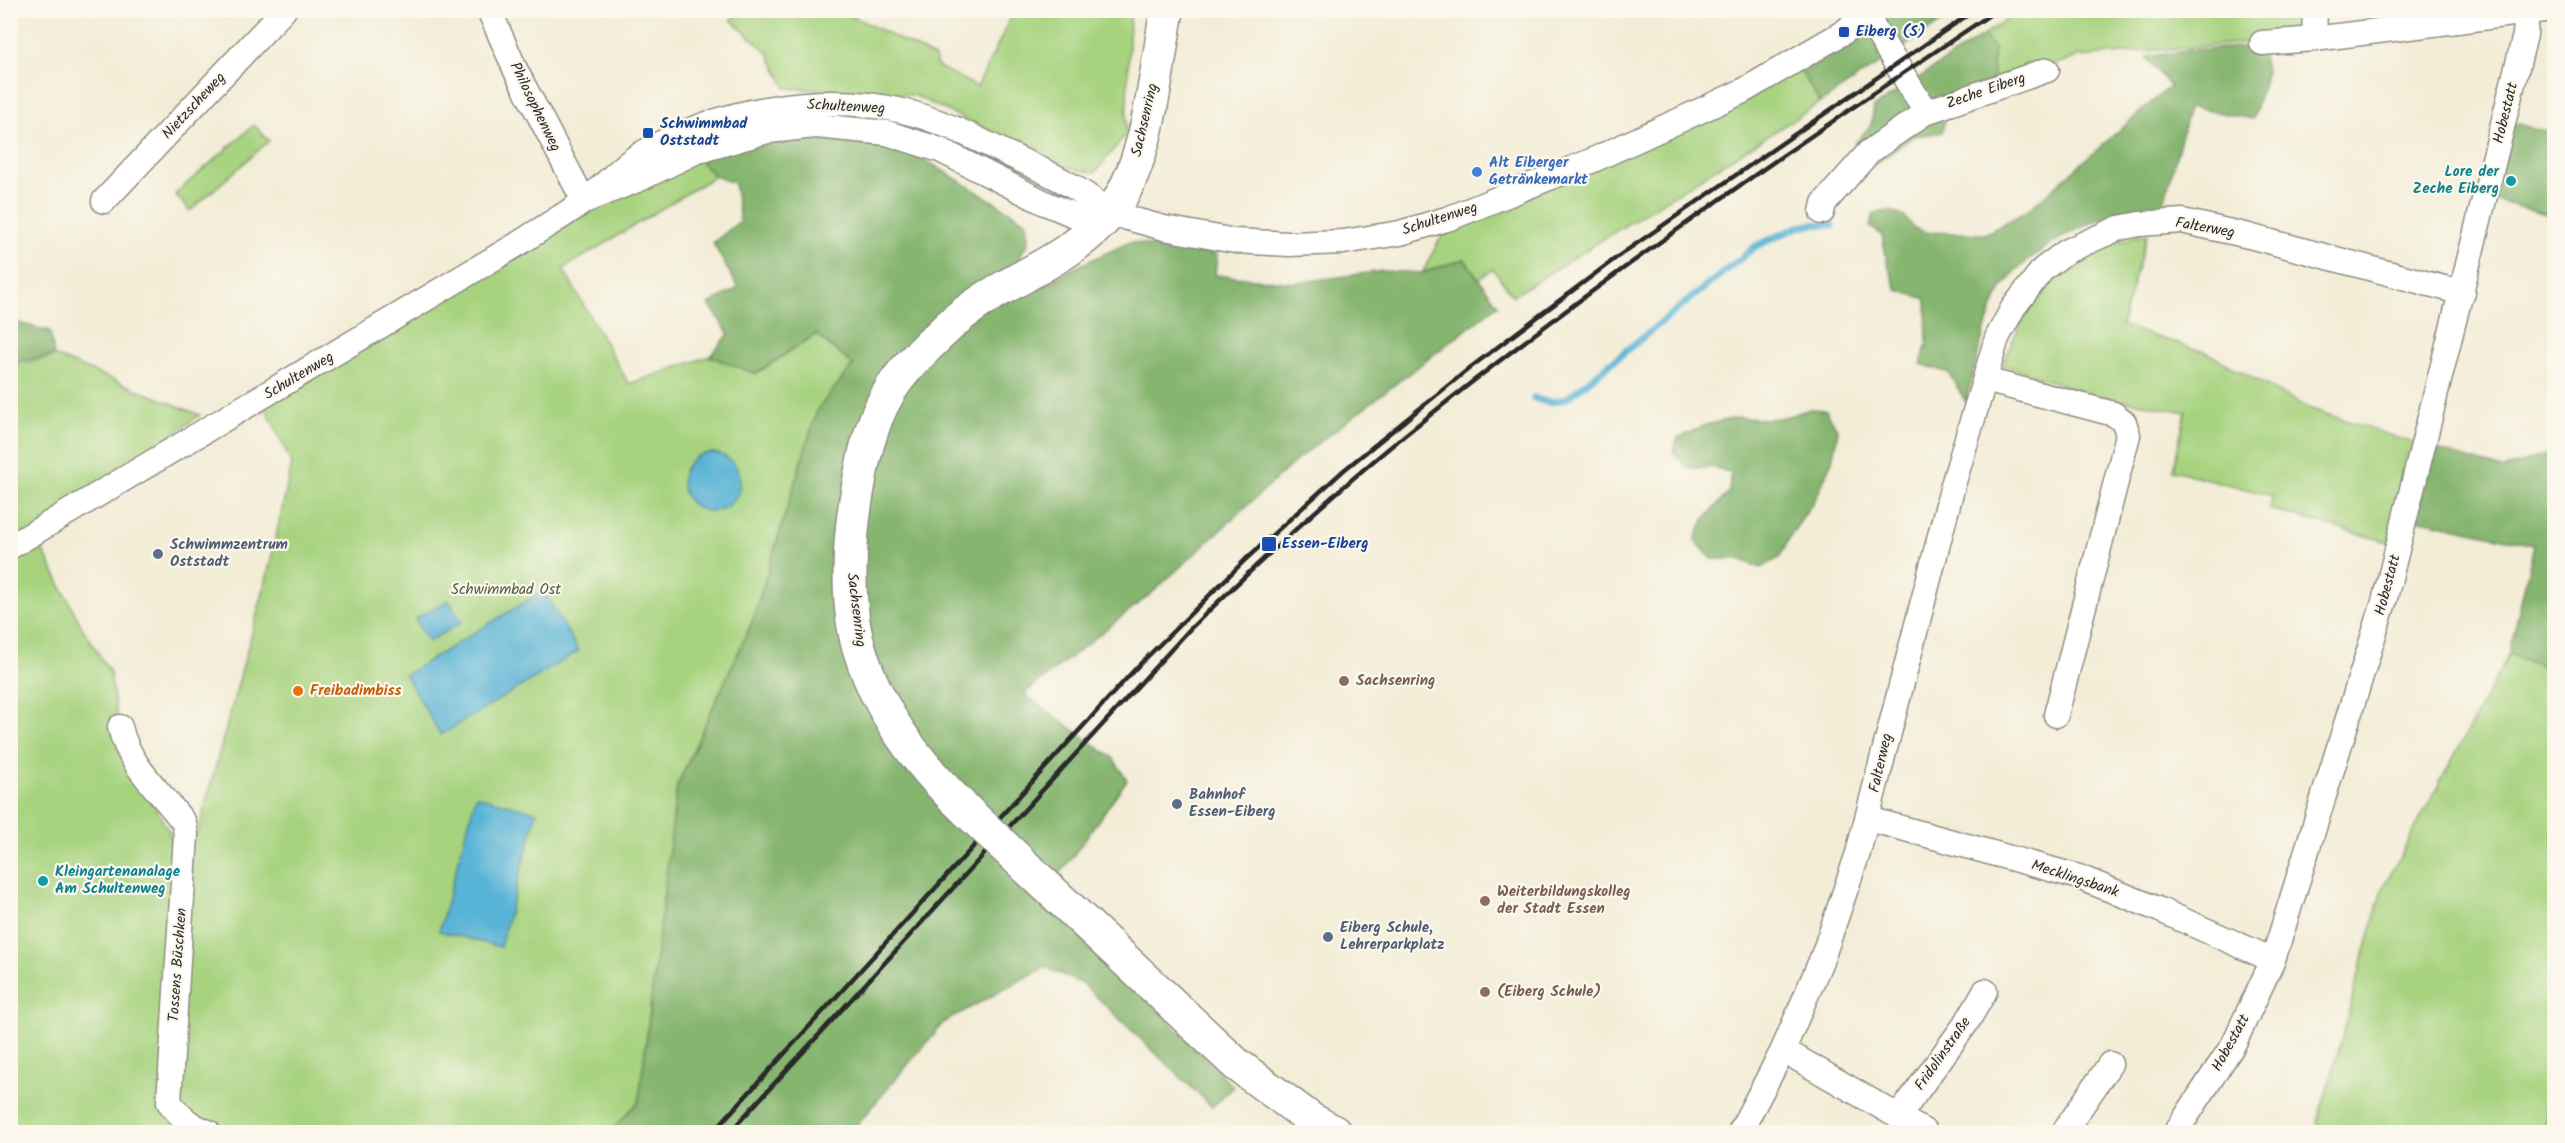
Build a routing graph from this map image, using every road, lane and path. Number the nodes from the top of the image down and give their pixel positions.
1 (284, 10) edge
2 (489, 10) edge
3 (1167, 10) edge
4 (2315, 10) edge
5 (2533, 11) edge
6 (1867, 12) edge
7 (2314, 39) junction
8 (2262, 43) dead end
9 (2047, 70) dead end
10 (1926, 112) junction
11 (104, 201) dead end
12 (584, 201) junction
13 (1822, 212) dead end
14 (1109, 213) junction
15 (2463, 293) junction
16 (1985, 380) junction
17 (10, 547) edge
18 (2056, 715) dead end
19 (120, 727) dead end
20 (1869, 819) junction
21 (2273, 960) junction
22 (1985, 991) dead end
23 (1783, 1050) junction
24 (2110, 1064) dead end
25 (1899, 1116) junction
26 (208, 1132) edge
27 (1334, 1132) edge
28 (1740, 1132) edge
29 (1925, 1132) edge
30 (2064, 1132) edge
31 (2176, 1132) edge

1 - 11 street, Nietzscheweg
2 - 12 street, Philosophenweg
3 - 14 street, Sachsenring
4 - 7 street
5 - 7 street
5 - 15 street, Hobestatt
6 - 10 street, Zeche Eiberg
6 - 14 street, Schultenweg
7 - 8 street
9 - 10 street, Zeche Eiberg
10 - 13 street, Zeche Eiberg
12 - 14 street, Schultenweg
12 - 17 street, Schultenweg
14 - 27 street, Sachsenring, bridge
15 - 16 street, Falterweg
15 - 21 street, Hobestatt
16 - 18 street
16 - 20 street, Falterweg
19 - 26 street, Tossens Büschken
20 - 21 street, Mecklingsbank
20 - 23 street, Falterweg
21 - 31 street, Hobestatt
22 - 25 street, Fridolinstraße
23 - 25 street
23 - 28 street, Falterweg
24 - 30 street
25 - 29 street

